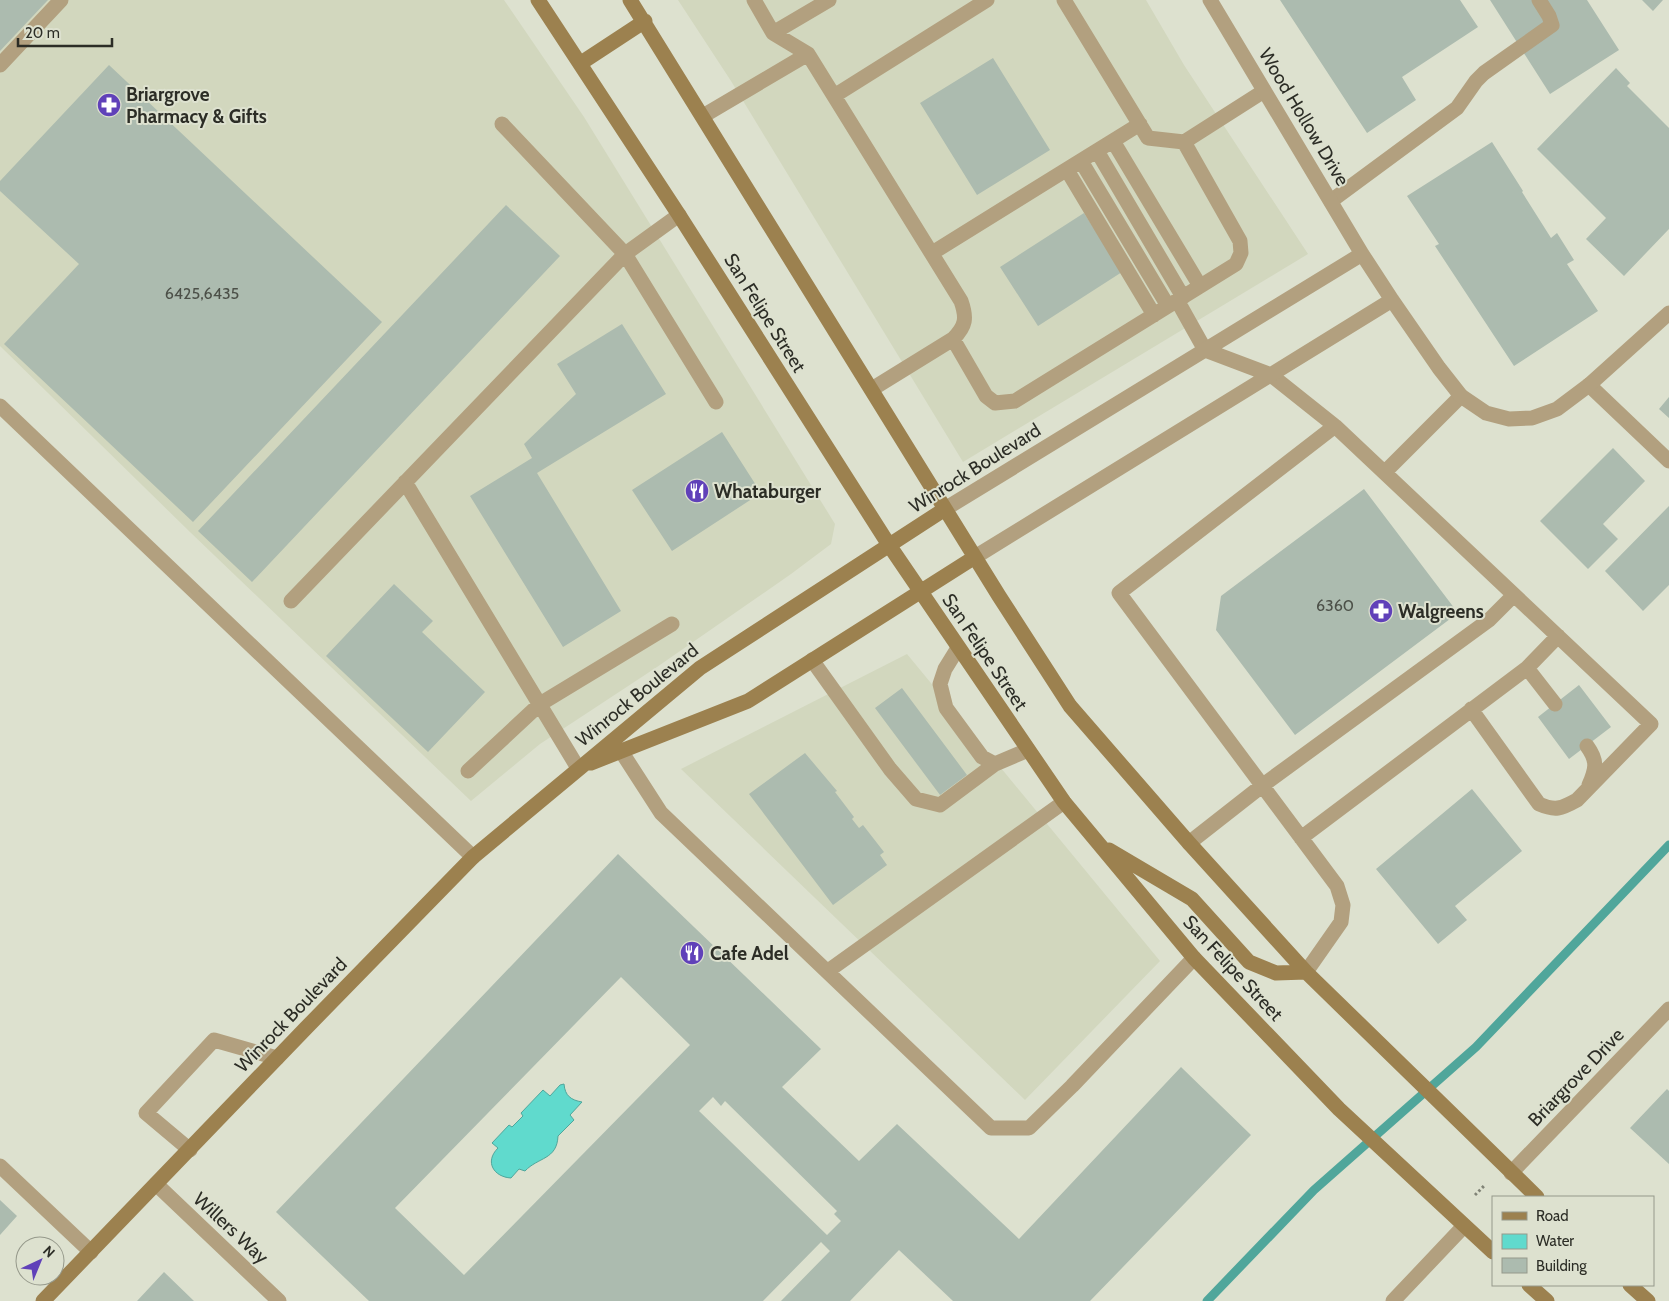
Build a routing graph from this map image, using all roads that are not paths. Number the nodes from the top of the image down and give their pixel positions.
1 (61, 0) edge
2 (538, 0) edge
3 (630, 0) edge
4 (754, 0) edge
5 (829, 0) edge
6 (987, 0) edge
7 (1064, 0) edge
8 (1210, 0) edge
9 (1539, 0) edge
10 (644, 21) junction
11 (774, 33) junction
12 (808, 54) junction
13 (581, 63) junction
14 (0, 65) edge
15 (1264, 91) junction
16 (834, 96) junction
17 (703, 116) junction
18 (502, 124) dead end
19 (1140, 124) junction
20 (1113, 141) junction
21 (1184, 142) junction
22 (1097, 151) junction
23 (1082, 161) junction
24 (1067, 170) junction
25 (1331, 201) junction
26 (679, 214) junction
27 (932, 253) junction
28 (625, 254) junction
29 (1362, 254) junction
30 (1200, 286) junction
31 (1392, 300) junction
32 (1176, 301) junction
33 (1669, 313) edge
34 (1154, 315) junction
35 (953, 339) junction
36 (1205, 350) junction
37 (1271, 375) junction
38 (1589, 385) junction
39 (872, 389) junction
40 (1461, 396) junction
41 (716, 402) dead end
42 (0, 406) edge
43 (1335, 426) junction
44 (1669, 462) edge
45 (1385, 472) junction
46 (405, 482) junction
47 (945, 509) junction
48 (889, 545) junction
49 (975, 558) junction
50 (920, 592) junction
51 (1514, 595) junction
52 (291, 601) dead end
53 (672, 624) dead end
54 (1558, 636) junction
55 (958, 648) junction
56 (812, 660) junction
57 (1527, 668) junction
58 (540, 704) junction
59 (1555, 704) dead end
60 (1472, 709) junction
61 (1586, 746) dead end
62 (1028, 750) junction
63 (621, 751) junction
64 (995, 764) junction
65 (578, 768) junction
66 (468, 771) dead end
67 (1262, 785) junction
68 (1588, 789) junction
69 (1064, 802) junction
70 (1301, 838) junction
71 (1188, 843) junction
72 (1099, 844) junction
73 (474, 857) junction
74 (1194, 958) junction
75 (828, 971) junction
76 (1306, 972) junction
77 (1669, 1009) edge
78 (277, 1058) junction
79 (190, 1150) junction
80 (0, 1166) edge
81 (1511, 1173) junction
82 (156, 1184) junction
83 (1536, 1196) edge
84 (1464, 1226) junction
85 (1492, 1251) edge
86 (90, 1252) junction
87 (1530, 1286) edge
88 (1631, 1286) edge
89 (43, 1301) edge
90 (279, 1301) edge
91 (1393, 1301) edge
92 (1547, 1301) edge
93 (1648, 1301) edge

1 - 14 street
2 - 13 main road, San Felipe Street
3 - 10 main road
4 - 11 street
5 - 11 street
6 - 16 street
7 - 19 street
8 - 15 street, Wood Hollow Drive
9 - 25 street
10 - 13 main road
10 - 17 main road
11 - 12 street
12 - 16 street
12 - 17 street
13 - 26 main road, San Felipe Street
15 - 21 street
15 - 25 street, Wood Hollow Drive
16 - 27 street
17 - 39 main road
18 - 28 street
19 - 20 street
19 - 21 street
20 - 22 street
20 - 30 street
21 - 30 street
22 - 23 street
22 - 32 street
23 - 24 street
23 - 32 street
24 - 27 street
24 - 34 street
25 - 29 street, Wood Hollow Drive
26 - 28 street
26 - 48 main road, San Felipe Street
27 - 35 street
28 - 41 street
28 - 46 street
29 - 31 street
29 - 36 street, Winrock Boulevard
30 - 32 street
31 - 37 street, Winrock Boulevard
31 - 40 street
32 - 34 street
32 - 36 street
33 - 38 street
34 - 35 street
35 - 39 street
36 - 37 street
36 - 47 street, Winrock Boulevard
37 - 43 street
37 - 49 street, Winrock Boulevard
38 - 40 street
38 - 44 street
39 - 47 main road
40 - 45 street
42 - 73 street
43 - 45 street
43 - 67 street
45 - 51 street
46 - 52 street
46 - 58 street
47 - 48 main road, Winrock Boulevard
47 - 49 main road
48 - 50 main road, San Felipe Street
48 - 65 main road, Winrock Boulevard
49 - 50 main road, Winrock Boulevard
49 - 71 main road
50 - 55 main road, San Felipe Street
50 - 56 main road, Winrock Boulevard
51 - 54 street
51 - 67 street
53 - 58 street
54 - 57 street
54 - 68 street
55 - 62 main road, San Felipe Street
55 - 64 street
56 - 63 main road, Winrock Boulevard
56 - 64 street
57 - 59 street
57 - 60 street
58 - 65 street
58 - 66 street
60 - 68 street
60 - 70 street
61 - 68 street
62 - 64 street
62 - 69 main road, San Felipe Street
63 - 65 main road, Winrock Boulevard
63 - 75 street
65 - 73 main road, Winrock Boulevard
67 - 70 street
67 - 71 street
69 - 72 main road, San Felipe Street
69 - 75 street
70 - 76 street
71 - 76 main road
72 - 74 main road, San Felipe Street
72 - 76 main road
73 - 78 main road, Winrock Boulevard
74 - 75 street
74 - 84 main road, San Felipe Street
76 - 81 main road
77 - 81 street, Briargrove Drive
78 - 79 main road, Winrock Boulevard
78 - 79 street
79 - 82 main road, Winrock Boulevard
80 - 86 street
81 - 83 main road
82 - 86 main road, Winrock Boulevard
82 - 90 street, Willers Way
84 - 85 main road, San Felipe Street
84 - 91 street
86 - 89 main road, Winrock Boulevard
87 - 92 main road
88 - 93 main road

